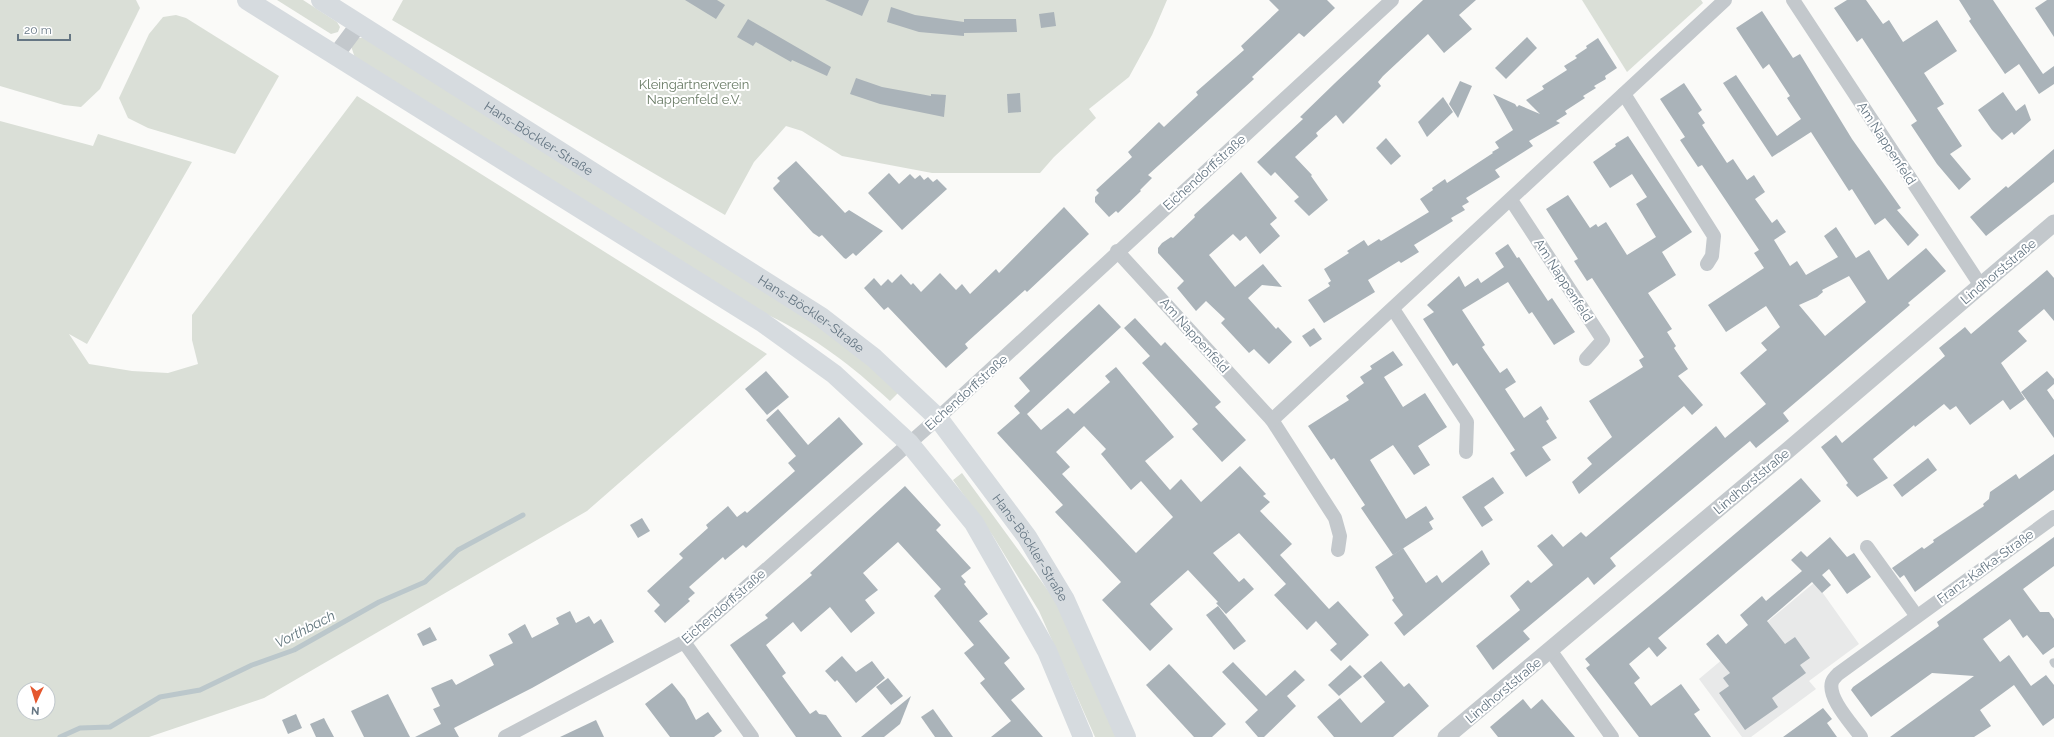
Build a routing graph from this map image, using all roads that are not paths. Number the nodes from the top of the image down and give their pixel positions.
1 (247, 0) edge
2 (321, 0) edge
3 (1392, 0) edge
4 (1725, 0) edge
5 (1793, 0) edge
6 (359, 24) junction
7 (335, 56) junction
8 (1624, 94) junction
9 (1511, 200) junction
10 (2054, 223) edge
11 (1118, 251) junction
12 (1707, 264) dead end
13 (1981, 286) junction
14 (1393, 309) junction
15 (1586, 359) dead end
16 (938, 418) junction
17 (1272, 420) junction
18 (909, 443) junction
19 (1466, 452) dead end
20 (2054, 516) edge
21 (1867, 547) dead end
22 (1338, 550) dead end
23 (1916, 616) junction
24 (684, 642) junction
25 (1550, 650) junction
26 (505, 737) edge
27 (752, 737) edge
28 (1083, 737) edge
29 (1126, 737) edge
30 (1446, 737) edge
31 (1612, 737) edge
32 (1861, 737) edge

1 - 7 main road
2 - 6 main road, Hans-Böckler-Straße
3 - 11 street, Eichendorffstraße
4 - 8 street
5 - 13 street, Am Nappenfeld
6 - 7 street
6 - 16 main road, Hans-Böckler-Straße
7 - 18 main road
8 - 9 street
8 - 12 street
9 - 14 street
9 - 15 street, Am Nappenfeld
10 - 13 street, Lindhorststraße
11 - 16 street, Eichendorffstraße
11 - 17 street, Am Nappenfeld
13 - 25 street, Lindhorststraße
14 - 17 street
14 - 19 street
16 - 18 street, Eichendorffstraße
16 - 29 main road, Hans-Böckler-Straße
17 - 22 street, Am Nappenfeld
18 - 24 street, Eichendorffstraße
18 - 28 main road
20 - 23 street, Franz-Kafka-Straße
21 - 23 street
23 - 32 street, Franz-Kafka-Straße
24 - 26 street, Eichendorffstraße
24 - 27 street
25 - 30 street, Lindhorststraße
25 - 31 street

